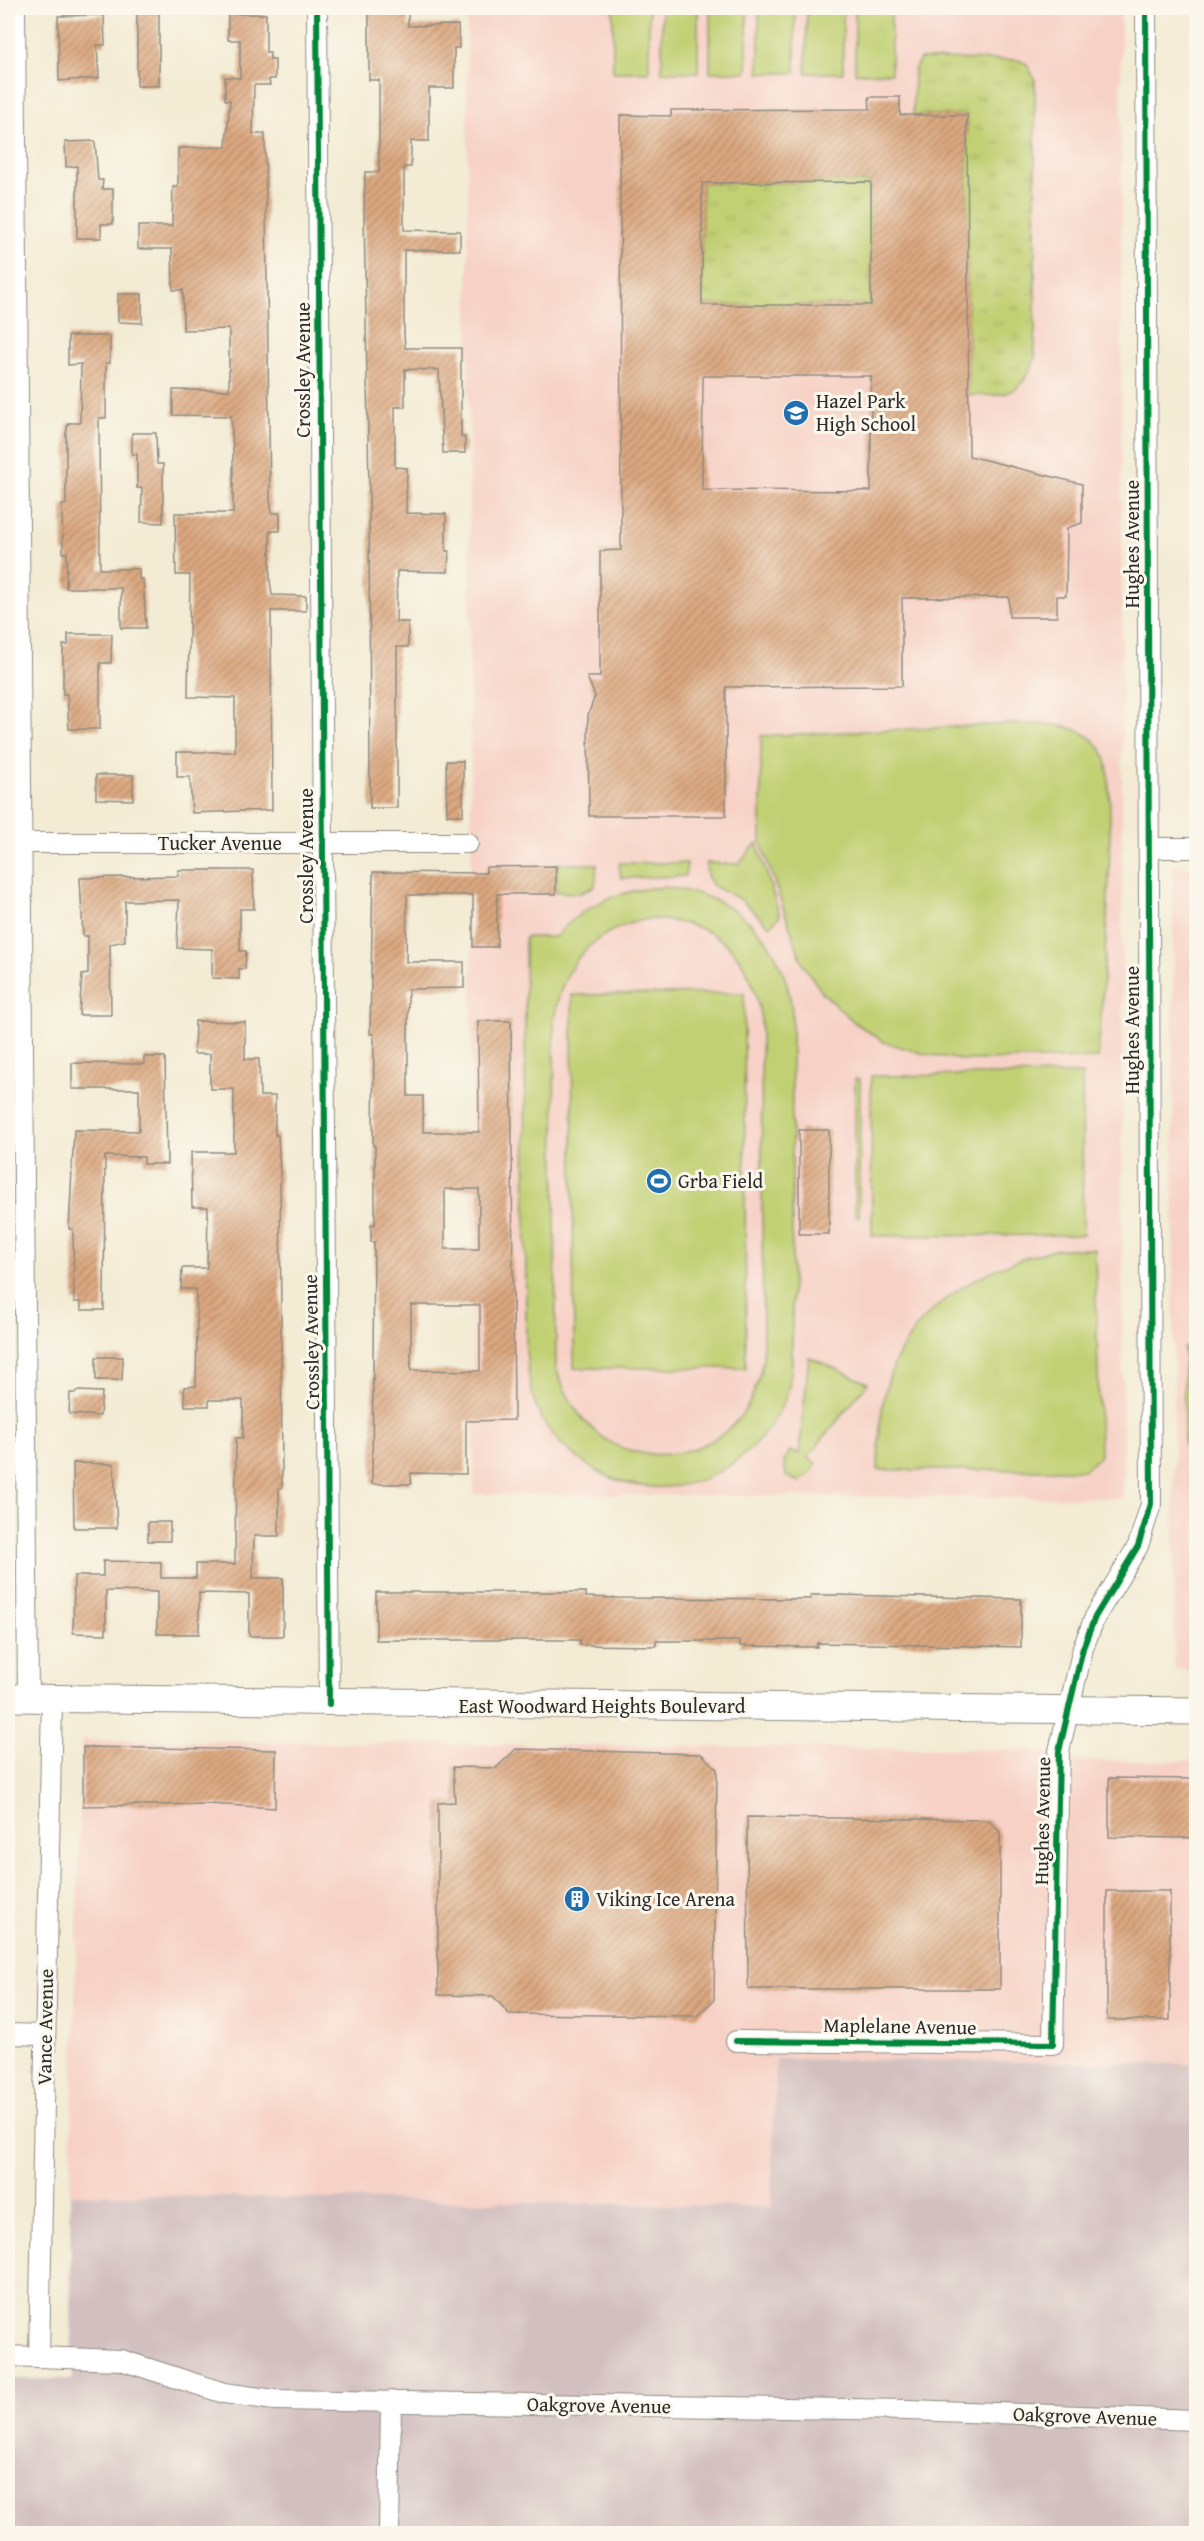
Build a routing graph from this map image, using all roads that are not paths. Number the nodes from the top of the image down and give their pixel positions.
1 (15, 8) edge
2 (317, 8) edge
3 (1146, 8) edge
4 (15, 843) edge
5 (322, 843) junction
6 (468, 843) dead end
7 (1149, 848) junction
8 (1197, 848) edge
9 (29, 1699) edge
10 (329, 1704) junction
11 (1070, 1709) junction
12 (1197, 1711) edge
13 (8, 2034) edge
14 (1054, 2034) joint
15 (45, 2035) junction
16 (736, 2041) dead end
17 (8, 2356) edge
18 (39, 2356) junction
19 (391, 2401) junction
20 (1197, 2420) edge
21 (389, 2534) edge

1 - 4 street, Vance Avenue
2 - 5 street, Crossley Avenue
3 - 7 street, Hughes Avenue
4 - 5 street, Tucker Avenue
4 - 9 street, Vance Avenue
5 - 6 street, Tucker Avenue
5 - 10 street, Crossley Avenue
7 - 8 street
7 - 11 street, Hughes Avenue
9 - 10 street, East Woodward Heights Boulevard
9 - 15 street, Vance Avenue
10 - 11 street, East Woodward Heights Boulevard
11 - 12 street, East Woodward Heights Boulevard
11 - 14 street, Hughes Avenue
13 - 15 street
14 - 16 street, Maplelane Avenue
15 - 18 street, Vance Avenue
17 - 18 street, Oakgrove Avenue
18 - 19 street, Oakgrove Avenue
19 - 20 street, Oakgrove Avenue
19 - 21 street

